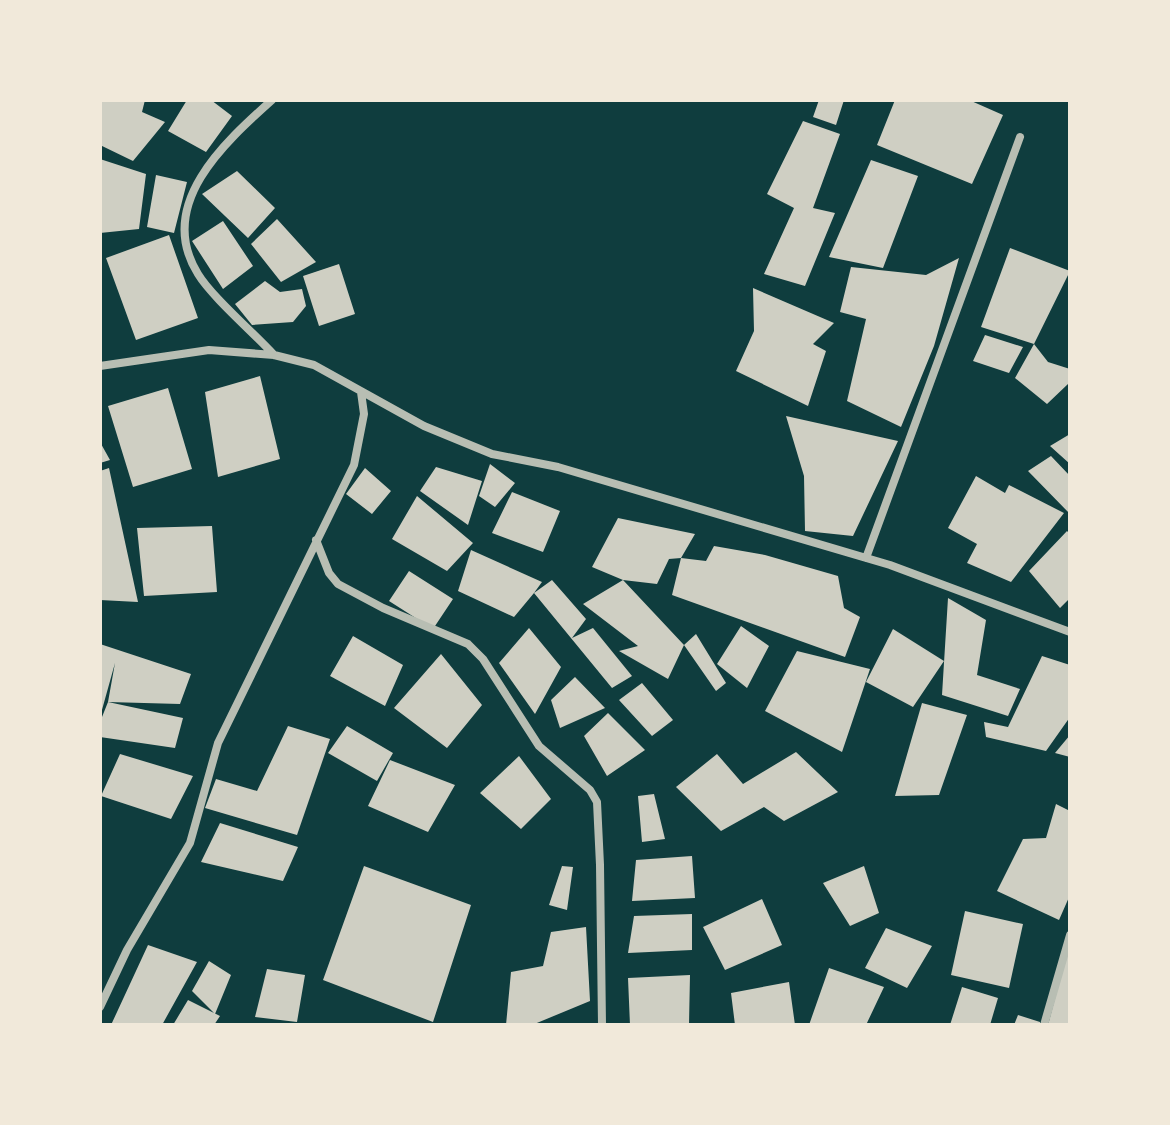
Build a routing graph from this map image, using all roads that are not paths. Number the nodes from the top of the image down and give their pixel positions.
1 (272, 100) edge
2 (1020, 137) dead end
3 (274, 355) junction
4 (100, 366) edge
5 (361, 392) junction
6 (316, 540) junction
7 (866, 558) junction
8 (1070, 632) edge
9 (1070, 935) edge
10 (100, 1007) edge
11 (602, 1025) edge
12 (1044, 1025) edge

1 - 3 street
2 - 7 street
3 - 4 street
3 - 5 street
5 - 6 street
5 - 7 street
6 - 10 street
6 - 11 street
7 - 8 street
9 - 12 street

